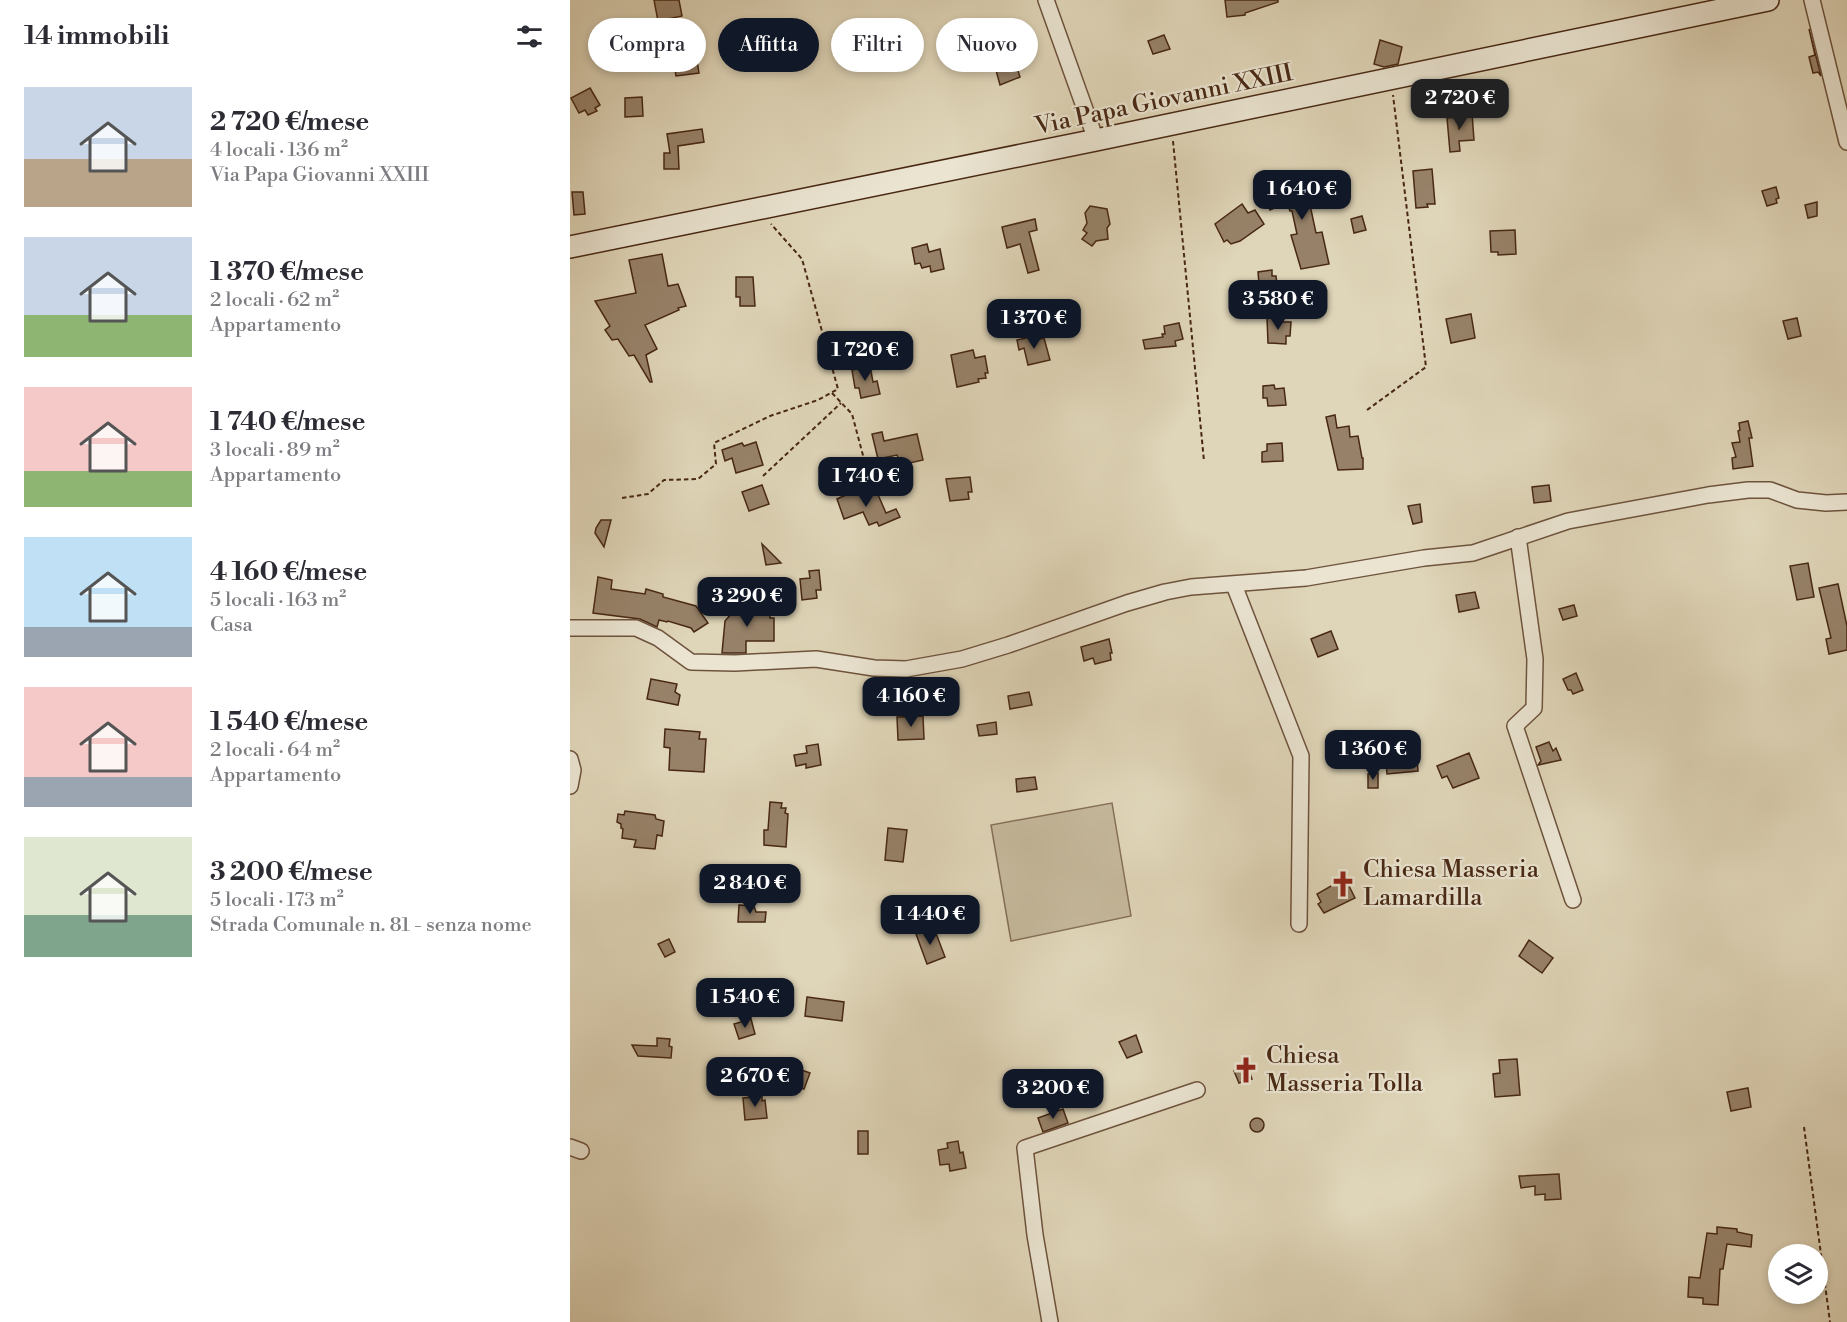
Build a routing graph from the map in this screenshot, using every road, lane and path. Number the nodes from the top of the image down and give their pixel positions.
1 (1046, 0) edge
2 (1768, 0) edge
3 (1812, 0) edge
4 (1391, 79) junction
5 (1171, 125) junction
6 (1096, 140) junction
7 (1847, 142) edge
8 (756, 209) junction
9 (570, 247) edge
10 (832, 393) junction
11 (841, 403) junction
12 (1367, 410) dead end
13 (1204, 461) dead end
14 (763, 476) dead end
15 (869, 478) dead end
16 (622, 498) dead end
17 (1847, 502) edge
18 (1518, 537) junction
19 (1234, 585) junction
20 (570, 628) edge
21 (570, 759) edge
22 (570, 786) edge
23 (1573, 900) dead end
24 (1299, 924) dead end
25 (1197, 1090) dead end
26 (1804, 1127) dead end
27 (1050, 1322) edge
28 (1830, 1322) edge

1 - 6 street
2 - 4 main road, Via Papa Giovanni XXIII
3 - 7 street
4 - 5 main road, Via Papa Giovanni XXIII
4 - 12 path
5 - 6 main road, Via Papa Giovanni XXIII
5 - 13 path
6 - 8 main road, Via Papa Giovanni XXIII
8 - 9 main road, Via Papa Giovanni XXIII
8 - 10 path
10 - 11 path
10 - 16 path
11 - 14 path
11 - 15 path
17 - 18 street
18 - 19 street
18 - 23 street
19 - 20 street
19 - 24 street
21 - 22 street
25 - 27 street
26 - 28 path

